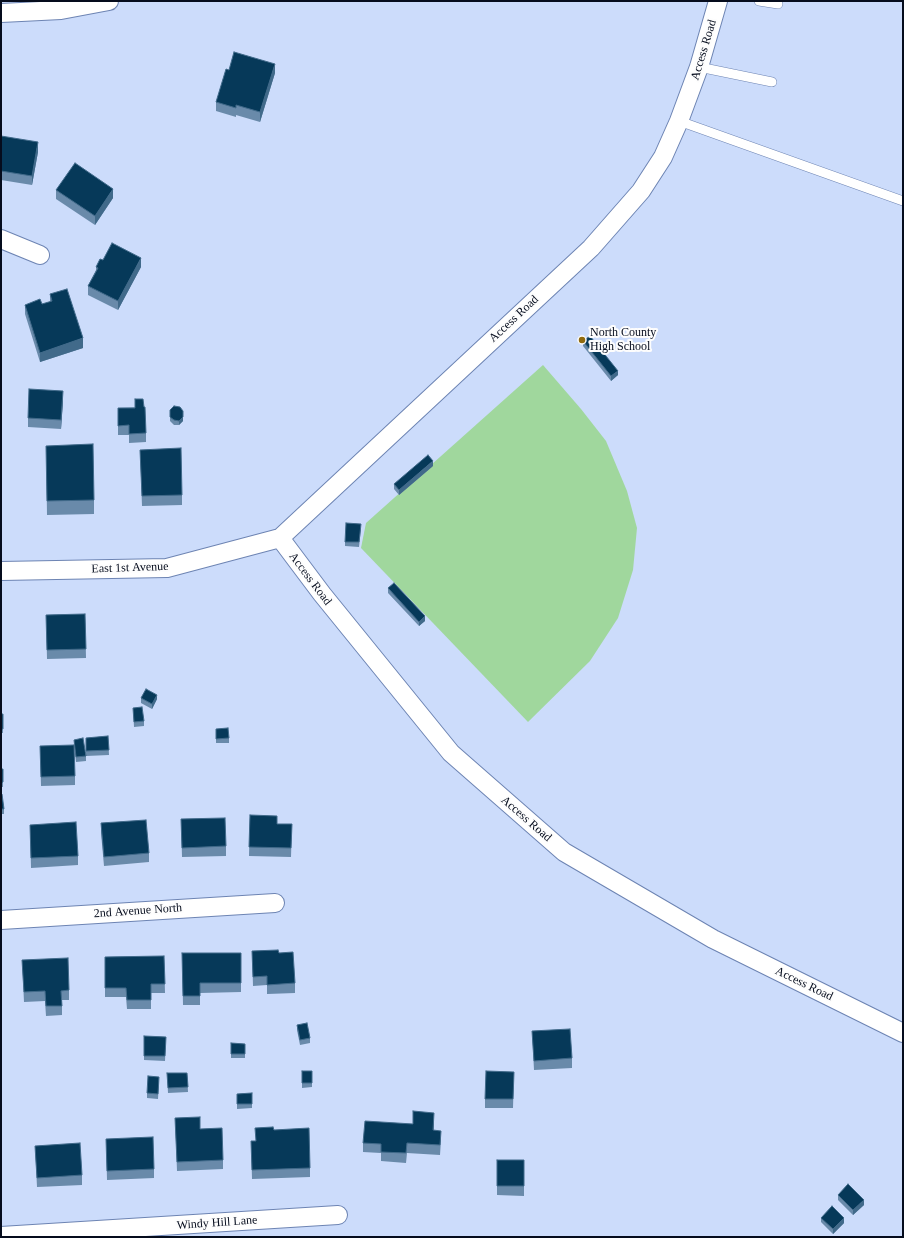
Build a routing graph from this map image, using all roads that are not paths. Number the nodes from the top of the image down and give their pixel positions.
1 (109, 1) edge
2 (718, 1) edge
3 (760, 1) edge
4 (778, 4) dead end
5 (1, 13) edge
6 (699, 67) junction
7 (772, 82) dead end
8 (679, 121) junction
9 (903, 201) edge
10 (1, 239) edge
11 (40, 256) dead end
12 (280, 538) junction
13 (1, 572) edge
14 (276, 903) dead end
15 (1, 920) edge
16 (903, 1033) edge
17 (338, 1216) dead end
18 (1, 1236) edge

1 - 5 street
2 - 6 street, Access Road
3 - 4 lane
6 - 7 lane
6 - 8 street, Access Road
8 - 9 lane
8 - 12 street, Access Road
10 - 11 street
12 - 13 street, East 1st Avenue
12 - 16 street, Access Road
14 - 15 street, 2nd Avenue North
17 - 18 street, Windy Hill Lane

